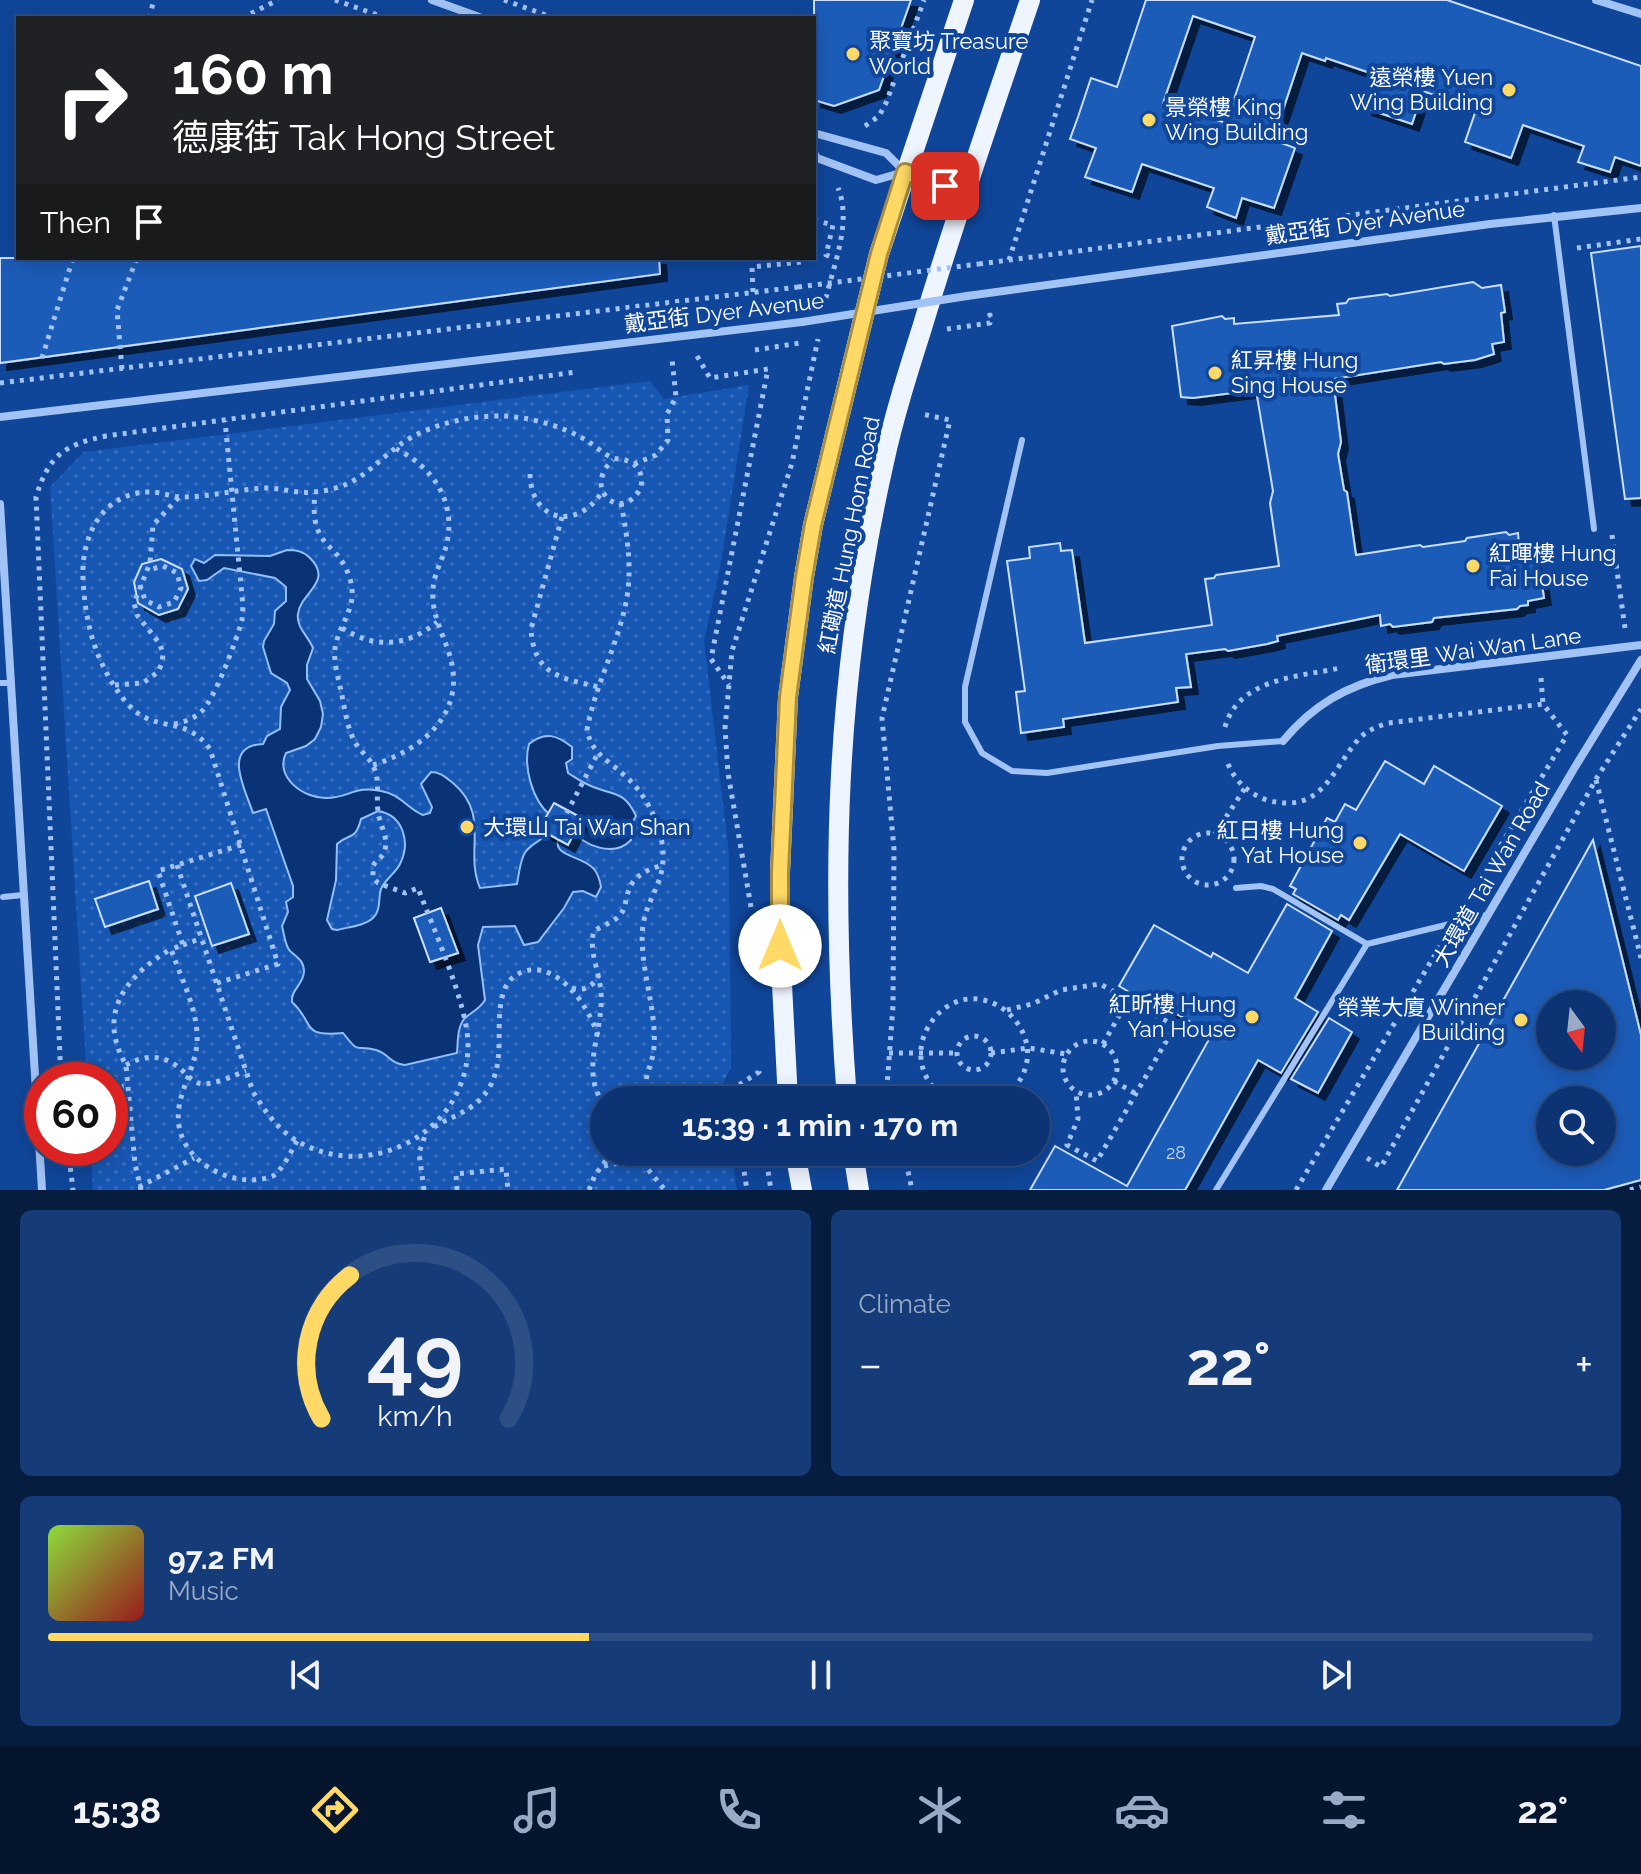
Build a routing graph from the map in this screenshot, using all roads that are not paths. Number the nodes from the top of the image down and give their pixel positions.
1 (432, 0) edge
2 (964, 0) edge
3 (1030, 0) edge
4 (1596, 0) edge
5 (1641, 14) edge
6 (476, 16) edge
7 (816, 134) edge
8 (816, 156) edge
9 (905, 172) junction
10 (965, 192) junction
11 (1641, 208) edge
12 (1554, 215) junction
13 (0, 417) edge
14 (1022, 440) dead end
15 (0, 504) edge
16 (1594, 529) dead end
17 (1641, 645) edge
18 (1641, 660) edge
19 (0, 683) edge
20 (10, 683) junction
21 (1283, 741) joint
22 (1236, 888) dead end
23 (23, 895) junction
24 (3, 897) dead end
25 (1487, 915) junction
26 (1367, 944) junction
27 (787, 1086) edge
28 (846, 1086) edge
29 (798, 1166) edge
30 (855, 1166) edge
31 (42, 1190) edge
32 (802, 1190) edge
33 (859, 1190) edge
34 (1216, 1190) edge
35 (1326, 1190) edge

1 - 6 street
2 - 9 main road, 紅磡道 Hung Hom Road
3 - 10 main road, 紅磡道 Hung Hom Road
4 - 5 street
7 - 9 street
8 - 9 street
9 - 10 street
9 - 27 main road, 紅磡道 Hung Hom Road
10 - 28 main road, 紅磡道 Hung Hom Road
11 - 12 street, 戴亞街 Dyer Avenue
12 - 13 street, 戴亞街 Dyer Avenue, bridge
12 - 16 lane
14 - 21 lane
15 - 20 street
17 - 21 street, 衛環里 Wai Wan Lane
18 - 25 street, 大環道 Tai Wan Road
19 - 20 lane
20 - 23 street
22 - 26 lane
23 - 24 lane
23 - 31 street
25 - 26 lane
25 - 35 street, 大環道 Tai Wan Road
26 - 34 lane
29 - 32 main road
30 - 33 main road

